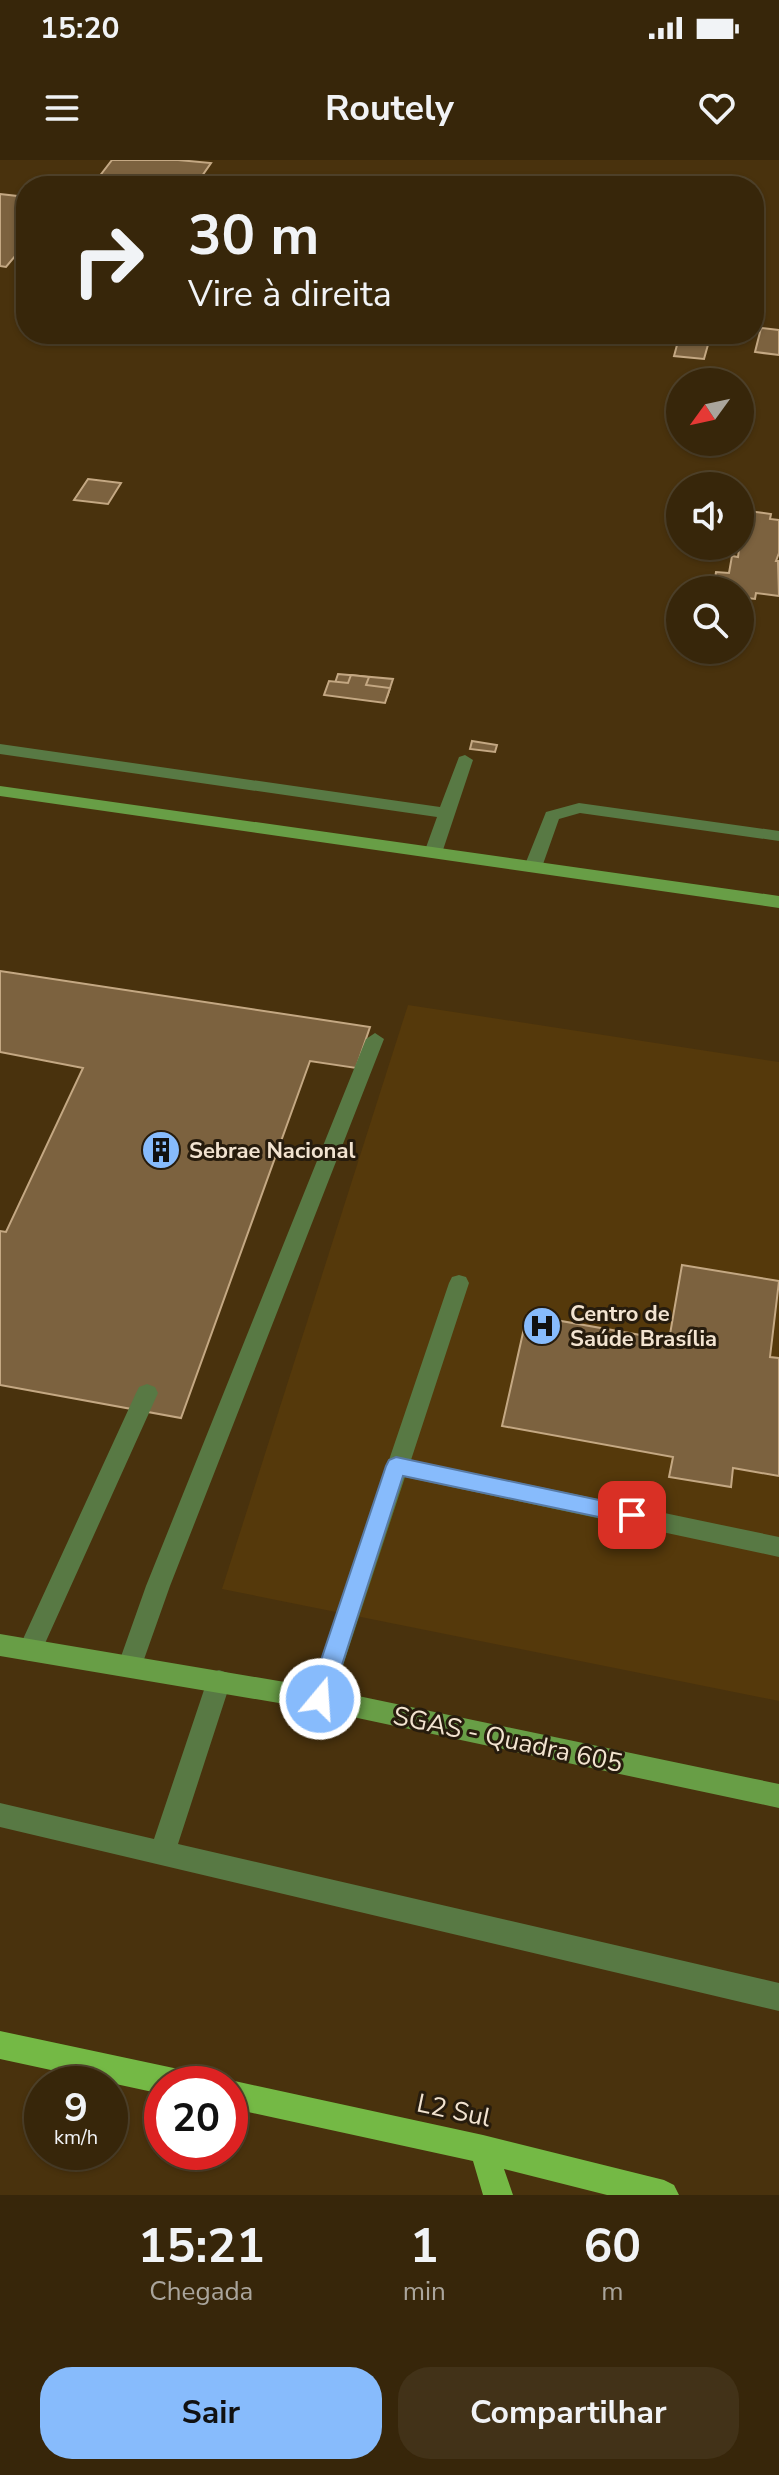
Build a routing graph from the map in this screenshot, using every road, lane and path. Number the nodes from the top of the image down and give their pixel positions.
1 (0, 749) edge
2 (465, 760) dead end
3 (0, 791) edge
4 (446, 813) junction
5 (779, 836) edge
6 (433, 853) junction
7 (533, 867) junction
8 (779, 902) edge
9 (375, 1039) dead end
10 (459, 1283) dead end
11 (147, 1393) dead end
12 (396, 1466) junction
13 (779, 1547) edge
14 (0, 1645) edge
15 (30, 1650) junction
16 (130, 1665) junction
17 (219, 1681) junction
18 (320, 1699) junction
19 (779, 1796) edge
20 (0, 1815) edge
21 (162, 1853) junction
22 (779, 1997) edge
23 (0, 2045) edge
24 (144, 2076) edge
25 (248, 2098) edge
26 (483, 2149) junction
27 (498, 2195) edge
28 (664, 2195) edge

1 - 4 lane
2 - 4 lane
3 - 6 street
4 - 6 lane
5 - 7 lane
6 - 7 street
7 - 8 street
9 - 16 lane
10 - 12 lane
11 - 15 lane
12 - 13 lane
12 - 18 lane
14 - 15 street, SGAS - Quadra 605
15 - 16 street, SGAS - Quadra 605
16 - 17 street, SGAS - Quadra 605
17 - 18 street, SGAS - Quadra 605
17 - 21 lane
18 - 19 street, SGAS - Quadra 605
20 - 21 lane
21 - 22 lane
23 - 24 main road
25 - 26 main road, L2 Sul
26 - 27 main road
26 - 28 main road, L2 Sul

